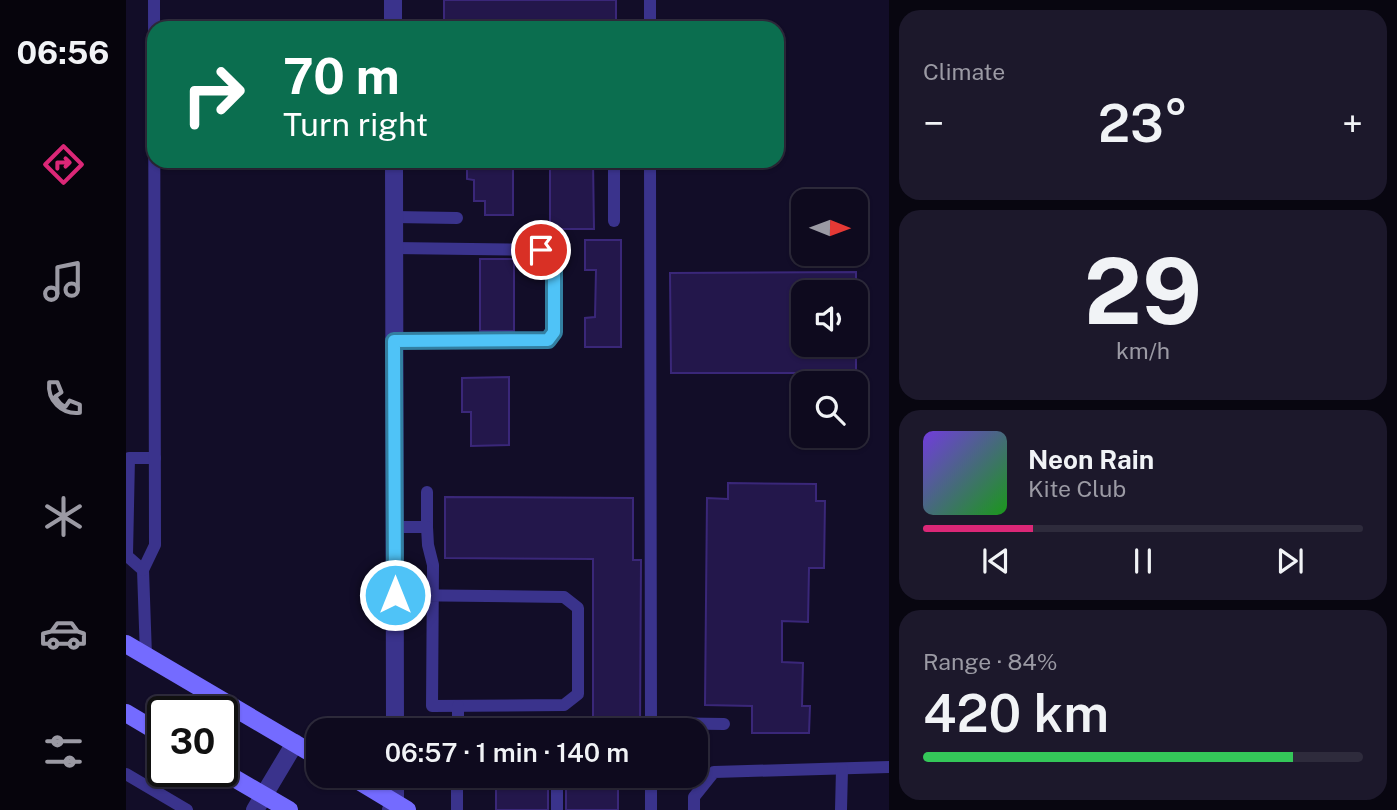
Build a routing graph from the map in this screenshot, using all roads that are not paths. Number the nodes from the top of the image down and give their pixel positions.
1 (153, 0) edge
2 (393, 0) edge
3 (650, 0) edge
4 (153, 21) edge
5 (393, 21) edge
6 (650, 21) edge
7 (154, 168) edge
8 (394, 168) edge
9 (614, 168) edge
10 (650, 168) edge
11 (394, 218) junction
12 (457, 218) dead end
13 (614, 221) dead end
14 (394, 248) junction
15 (394, 341) junction
16 (155, 458) junction
17 (427, 492) dead end
18 (395, 527) junction
19 (427, 527) junction
20 (126, 555) edge
21 (143, 570) junction
22 (395, 595) junction
23 (433, 595) junction
24 (126, 644) edge
25 (146, 656) junction
26 (458, 706) junction
27 (126, 713) edge
28 (395, 718) edge
29 (458, 718) edge
30 (651, 718) edge
31 (708, 724) edge
32 (724, 724) dead end
33 (147, 725) edge
34 (295, 743) junction
35 (306, 750) edge
36 (889, 767) edge
37 (842, 769) junction
38 (126, 774) edge
39 (238, 784) edge
40 (368, 788) edge
41 (396, 788) edge
42 (457, 788) edge
43 (557, 788) edge
44 (650, 788) edge
45 (260, 803) edge
46 (398, 808) edge
47 (187, 810) edge
48 (289, 810) edge
49 (457, 810) edge
50 (557, 810) edge
51 (650, 810) edge
52 (694, 810) edge
53 (841, 810) edge

1 - 4 lane
2 - 5 street
3 - 6 lane
7 - 16 lane
8 - 11 street
9 - 13 lane
10 - 30 lane
11 - 12 lane
11 - 14 street
14 - 15 street
14 - 15 lane
15 - 18 street
16 - 20 lane
16 - 21 lane
17 - 19 lane
18 - 19 lane
18 - 22 street
19 - 23 lane
20 - 21 lane
21 - 25 lane
22 - 23 lane
22 - 28 street
23 - 26 lane
23 - 26 lane
24 - 25 main road
25 - 34 main road
26 - 29 lane
27 - 33 main road
31 - 32 lane
34 - 35 main road
34 - 45 street
36 - 37 lane
37 - 52 lane
37 - 53 lane
38 - 47 lane
39 - 45 main road
40 - 46 main road
41 - 46 street
42 - 49 lane
43 - 50 lane
44 - 51 lane
45 - 48 main road

